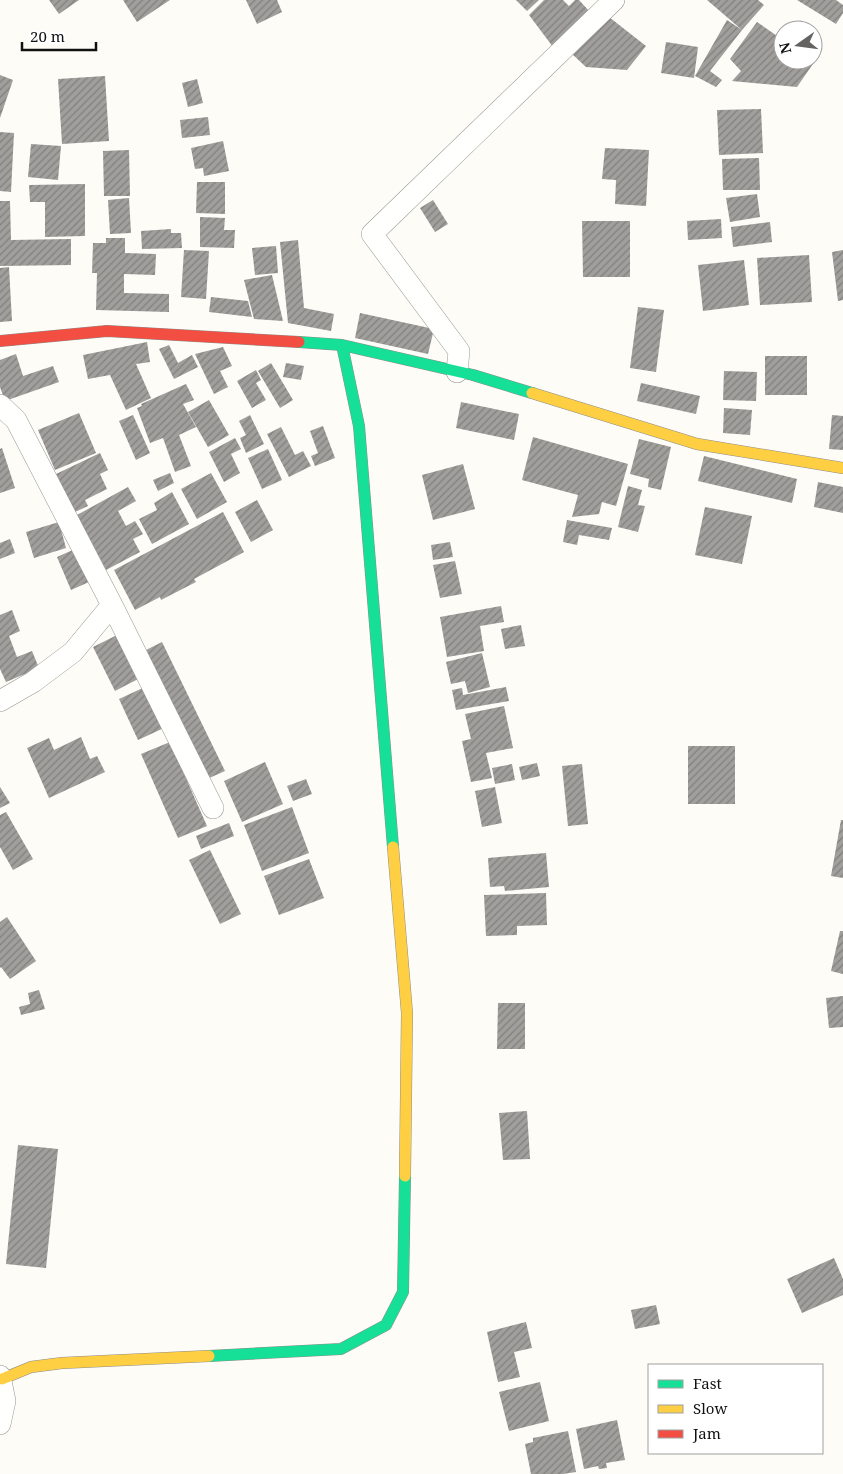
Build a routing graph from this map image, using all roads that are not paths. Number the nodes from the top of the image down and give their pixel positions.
1 (614, 0) edge
2 (0, 341) edge
3 (342, 345) junction
4 (457, 372) junction
5 (0, 405) edge
6 (843, 468) edge
7 (112, 605) junction
8 (0, 701) edge
9 (213, 808) dead end
10 (1, 1378) edge
11 (0, 1424) edge

1 - 4 street
2 - 3 street
3 - 4 street
3 - 10 street
4 - 6 street
5 - 7 street
7 - 8 street
7 - 9 street
10 - 11 street

